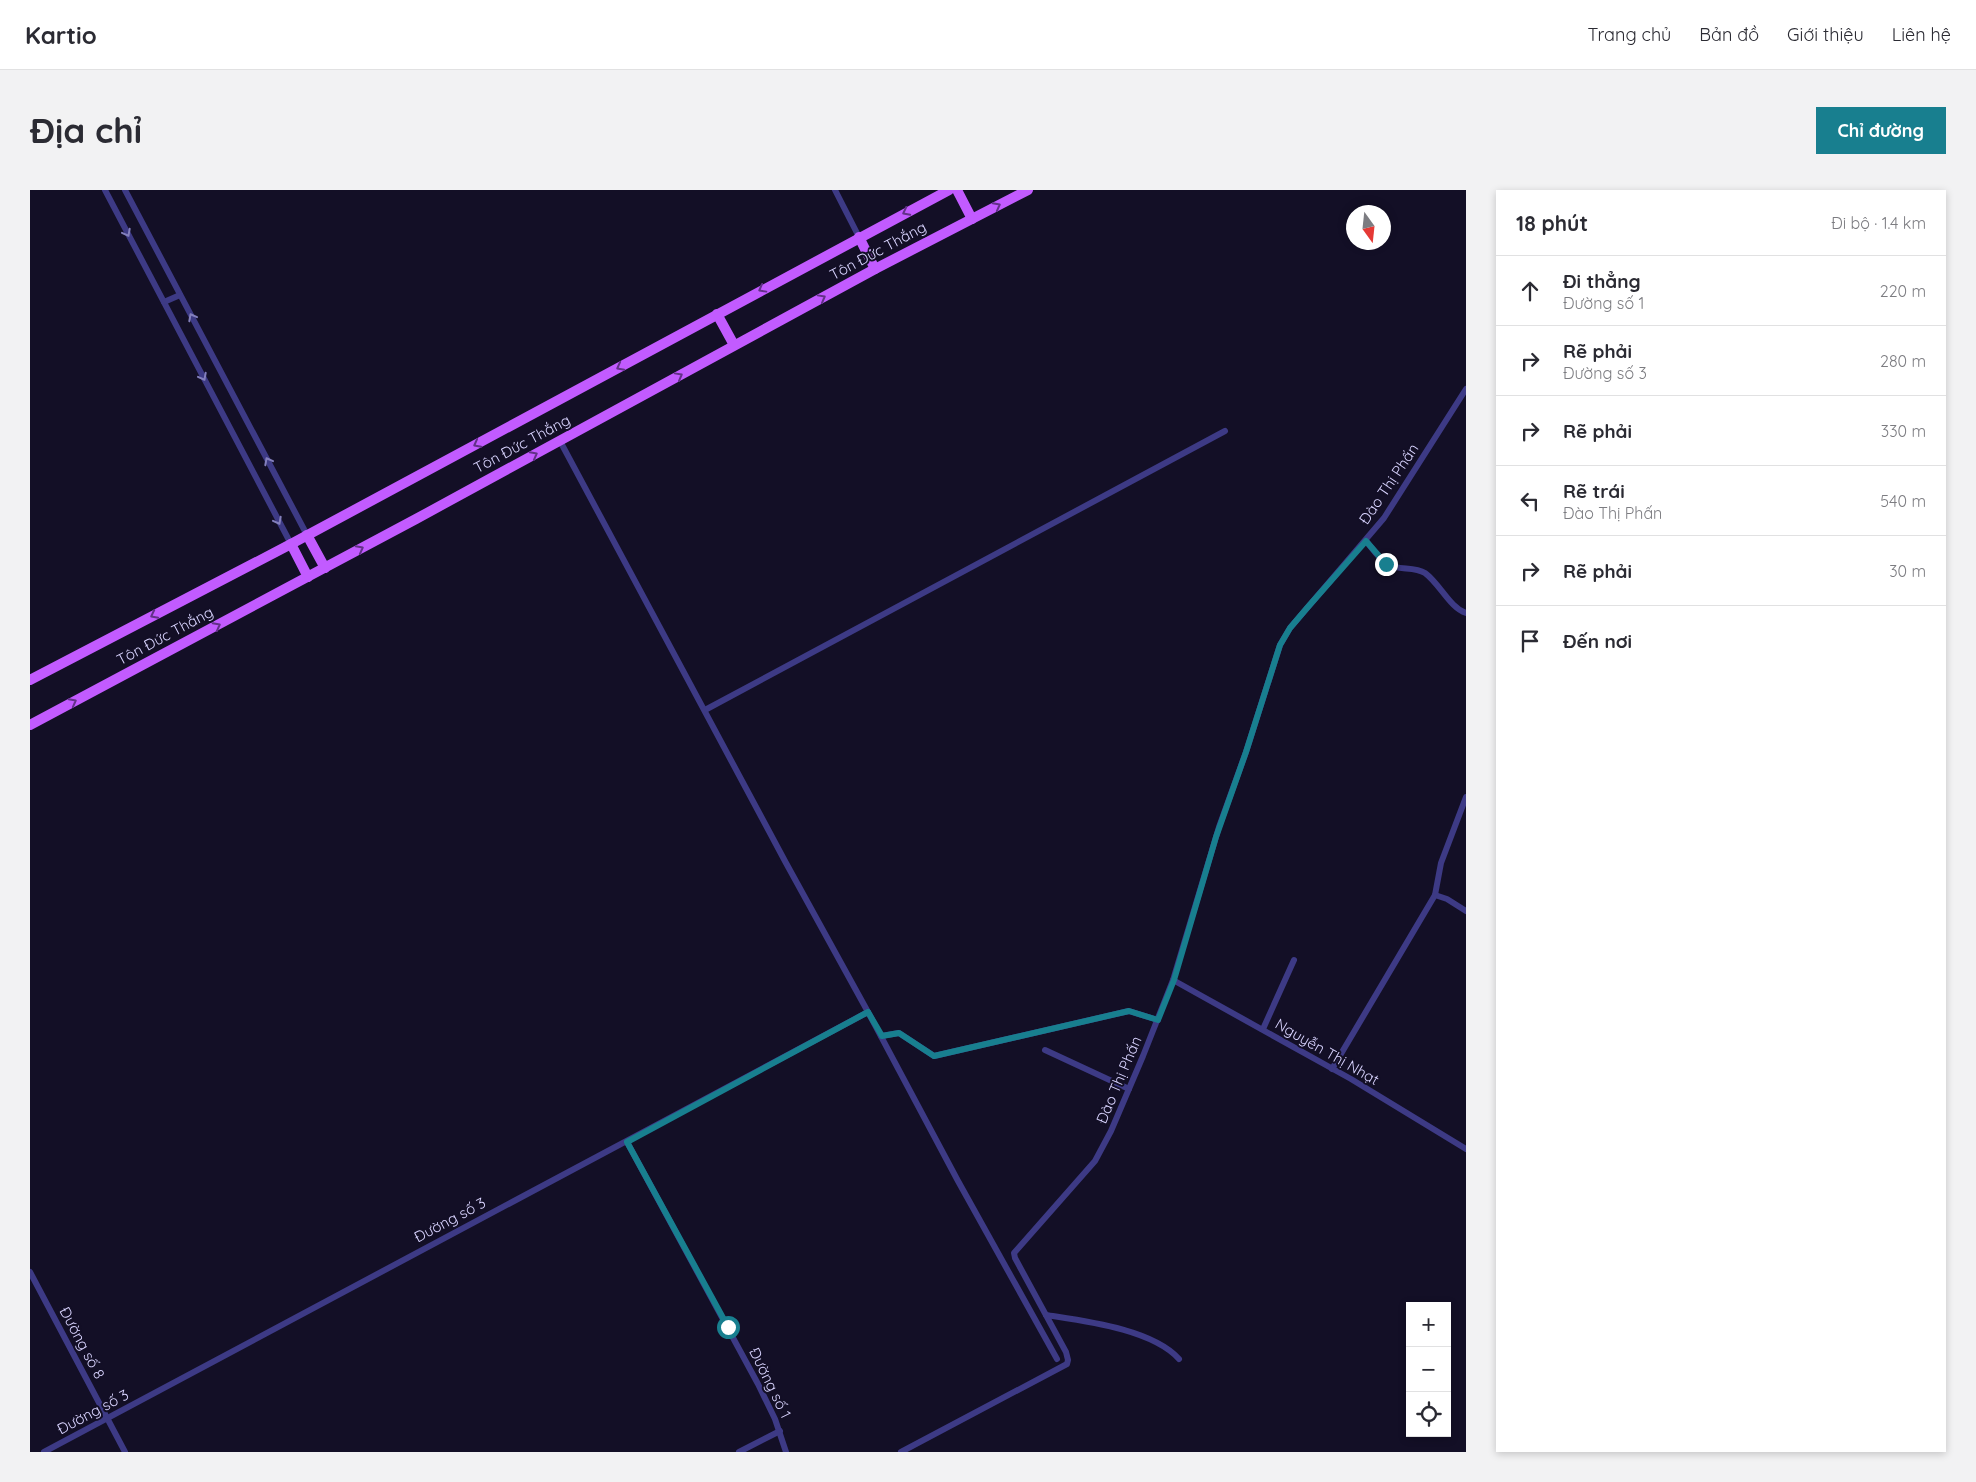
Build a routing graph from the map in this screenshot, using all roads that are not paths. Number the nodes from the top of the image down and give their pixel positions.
1 (105, 190) edge
2 (125, 190) edge
3 (834, 190) edge
4 (949, 190) edge
5 (957, 190) edge
6 (1028, 190) edge
7 (972, 219) junction
8 (859, 237) junction
9 (875, 269) junction
10 (180, 295) junction
11 (164, 302) junction
12 (717, 314) junction
13 (734, 346) junction
14 (1466, 389) edge
15 (1225, 431) dead end
16 (560, 441) junction
17 (307, 535) junction
18 (1366, 541) junction
19 (291, 544) junction
20 (325, 568) junction
21 (308, 577) junction
22 (1466, 613) edge
23 (30, 680) edge
24 (705, 710) junction
25 (30, 725) edge
26 (1466, 797) edge
27 (1435, 894) junction
28 (1466, 912) edge
29 (1294, 960) dead end
30 (1174, 980) junction
31 (868, 1012) junction
32 (1158, 1020) junction
33 (1263, 1029) junction
34 (882, 1036) junction
35 (1045, 1050) dead end
36 (1332, 1068) junction
37 (1129, 1089) junction
38 (627, 1142) junction
39 (1466, 1148) edge
40 (30, 1272) edge
41 (1046, 1315) junction
42 (1057, 1359) dead end
43 (1179, 1359) dead end
44 (108, 1418) junction
45 (780, 1431) junction
46 (44, 1452) edge
47 (125, 1452) edge
48 (739, 1452) edge
49 (786, 1452) edge
50 (901, 1452) edge

1 -> 11 street
2 - 10 street
3 - 8 street
4 -> 8 main road, Tôn Đức Thắng
5 - 7 main road
7 -> 6 main road, Tôn Đức Thắng
7 - 9 main road, Tôn Đức Thắng
8 - 9 main road
8 -> 12 main road, Tôn Đức Thắng
13 -> 9 main road, Tôn Đức Thắng
10 - 11 street
17 -> 10 street
11 -> 19 street
12 - 13 main road
12 -> 17 main road, Tôn Đức Thắng
16 -> 13 main road, Tôn Đức Thắng
14 - 18 street, Đào Thị Phấn
15 - 24 street
20 -> 16 main road, Tôn Đức Thắng
16 - 24 street
17 - 19 main road, Tôn Đức Thắng
17 - 20 main road
18 - 22 street
18 - 30 street, Đào Thị Phấn
19 - 21 main road
19 -> 23 main road, Tôn Đức Thắng
20 - 21 main road, Tôn Đức Thắng
25 -> 21 main road, Tôn Đức Thắng
24 - 31 street
26 - 27 street
27 - 28 street
27 - 36 street
29 - 33 street
30 - 32 street, Đào Thị Phấn
30 - 33 street, Nguyễn Thị Nhạt
31 - 34 street
31 - 38 street, Đường số 3
32 - 34 street
32 - 37 street, Đào Thị Phấn
33 - 36 street, Nguyễn Thị Nhạt
34 - 42 street
35 - 37 street
36 - 39 street, Nguyễn Thị Nhạt
37 - 41 street, Đào Thị Phấn
38 - 44 street, Đường số 3
38 - 45 street, Đường số 1
40 - 44 street, Đường số 8
41 - 43 street
41 - 50 street
44 - 46 street, Đường số 3
44 - 47 street, Đường số 8
45 - 48 street
45 - 49 street, Đường số 1

